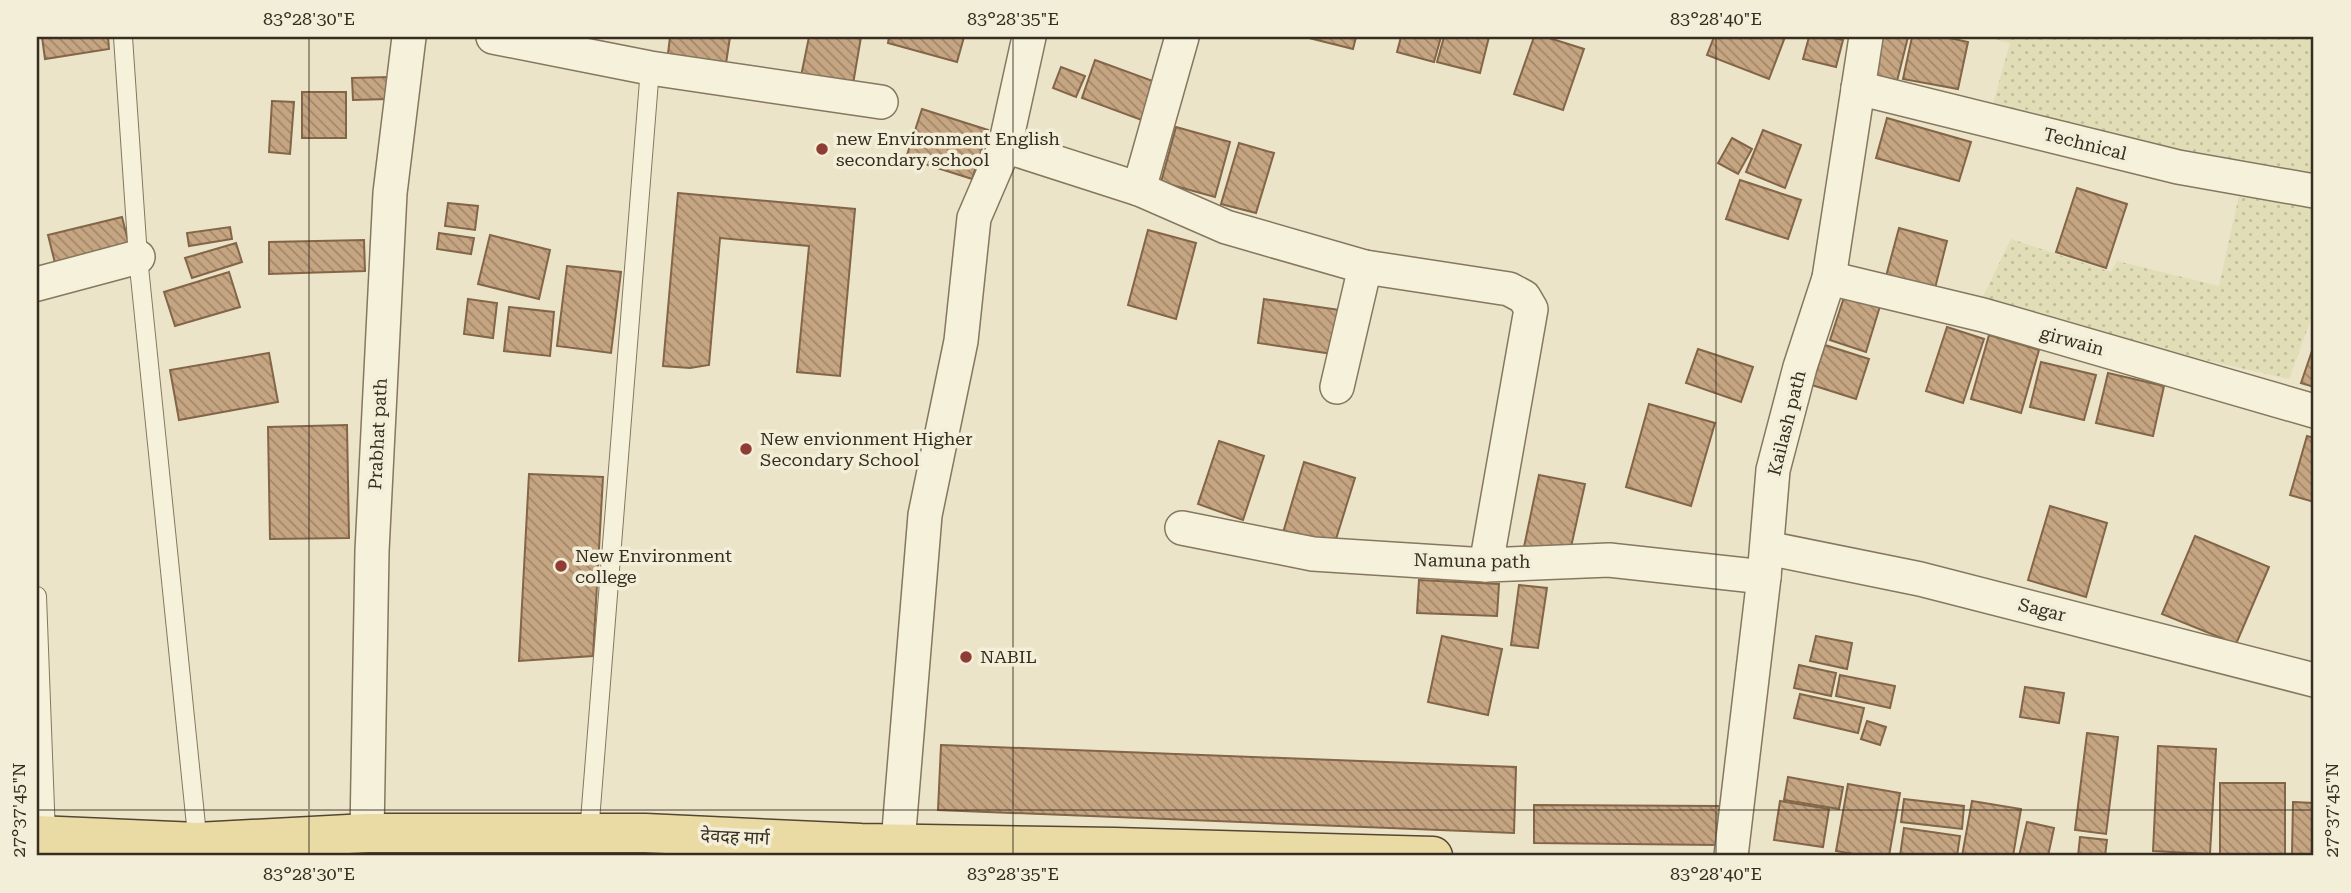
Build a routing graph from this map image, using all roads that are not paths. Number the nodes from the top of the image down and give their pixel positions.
1 (123, 37) edge
2 (409, 37) edge
3 (493, 37) edge
4 (1029, 37) edge
5 (1182, 37) edge
6 (1866, 37) edge
7 (650, 68) junction
8 (1858, 88) junction
9 (881, 102) dead end
10 (1005, 146) junction
11 (1139, 189) junction
12 (2314, 191) edge
13 (138, 257) junction
14 (1365, 267) junction
15 (1829, 278) junction
16 (37, 284) edge
17 (1337, 387) dead end
18 (2314, 411) edge
19 (1182, 528) dead end
20 (1765, 562) junction
21 (1486, 565) junction
22 (37, 596) edge
23 (2314, 680) edge
24 (367, 833) junction
25 (589, 833) junction
26 (41, 835) edge
27 (455, 844) edge
28 (874, 848) edge
29 (198, 849) edge
30 (1433, 856) edge
31 (1731, 856) edge

1 - 13 lane
2 - 24 street, Prabhat path
3 - 7 street
4 - 10 street
5 - 11 street
6 - 8 street, Kailash path
7 - 9 street
7 - 25 lane
8 - 12 street, Technical
8 - 15 street, Kailash path
10 - 11 street
10 - 28 street
11 - 14 street
13 - 16 street
13 - 29 lane
14 - 17 street
14 - 21 street
15 - 18 street, girwain
15 - 20 street, Kailash path
19 - 21 street, Namuna path
20 - 21 street, Namuna path
20 - 23 street, Sagar
20 - 31 street, Kailash path
22 - 26 lane
24 - 27 main road, देवदह मार्ग
24 - 29 main road, देवदह मार्ग
25 - 27 main road, देवदह मार्ग
25 - 28 main road, देवदह मार्ग
26 - 29 main road, देवदह मार्ग
28 - 30 main road, देवदह मार्ग

